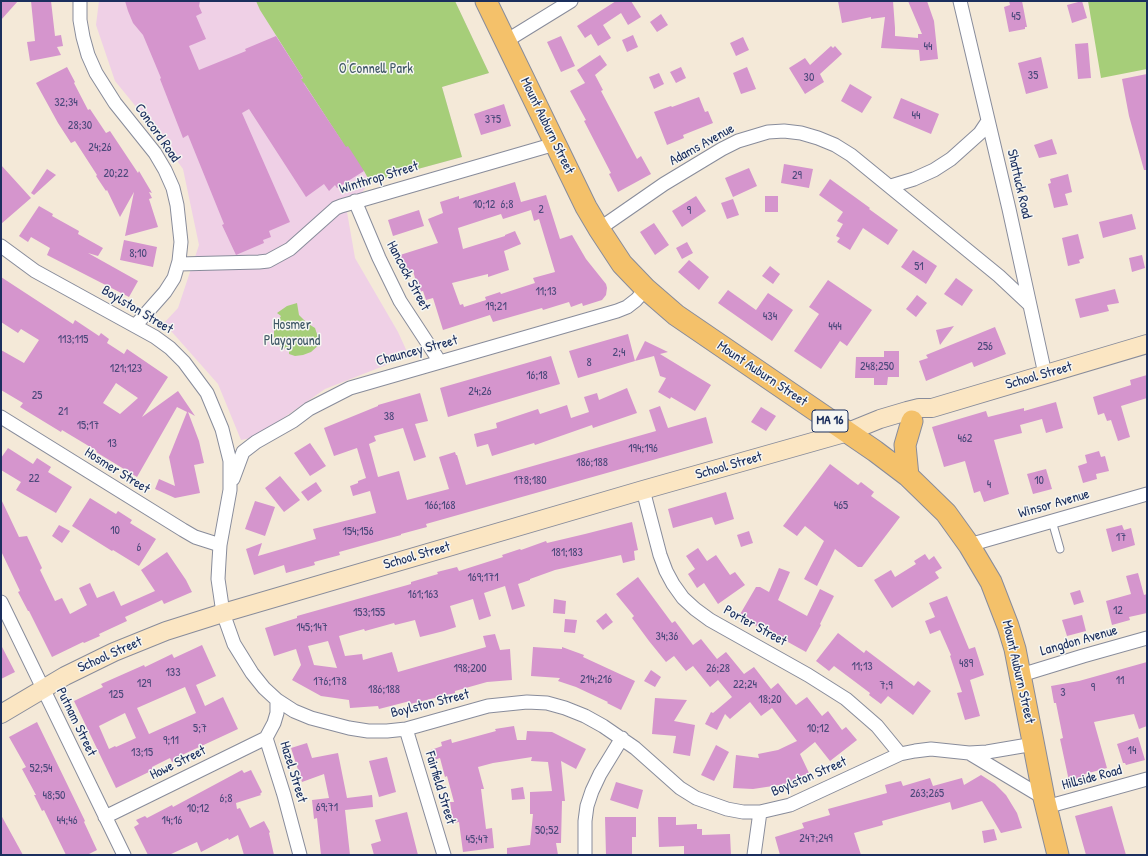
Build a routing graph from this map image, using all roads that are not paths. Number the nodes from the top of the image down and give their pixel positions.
1 (80, 1) edge
2 (486, 1) edge
3 (571, 1) edge
4 (960, 1) edge
5 (506, 41) junction
6 (988, 121) junction
7 (555, 144) junction
8 (890, 186) junction
9 (355, 201) junction
10 (599, 229) junction
11 (1, 246) edge
12 (178, 264) junction
13 (646, 289) junction
14 (1030, 305) junction
15 (135, 326) junction
16 (1147, 344) edge
17 (440, 362) junction
18 (1045, 374) junction
19 (932, 408) junction
20 (1, 417) edge
21 (912, 420) junction
22 (848, 432) junction
23 (908, 476) junction
24 (230, 490) junction
25 (643, 490) junction
26 (1147, 494) edge
27 (1052, 521) junction
28 (220, 545) junction
29 (969, 545) junction
30 (1060, 549) dead end
31 (1, 602) edge
32 (223, 613) junction
33 (1147, 638) edge
34 (1021, 675) junction
35 (42, 689) junction
36 (277, 700) junction
37 (1, 714) edge
38 (406, 730) junction
39 (266, 738) junction
40 (622, 738) junction
41 (1034, 744) junction
42 (969, 753) junction
43 (900, 754) junction
44 (1147, 779) edge
45 (1045, 802) junction
46 (760, 812) junction
47 (105, 817) junction
48 (124, 855) edge
49 (300, 855) edge
50 (444, 855) edge
51 (584, 855) edge
52 (754, 855) edge
53 (1058, 855) edge

1 - 12 street, Concord Road
2 - 5 main road, Mount Auburn Street / MA 16
3 - 5 street
4 - 6 street, Shattuck Road
5 - 7 main road, Mount Auburn Street / MA 16
6 - 8 street
6 - 14 street, Shattuck Road
7 - 9 street, Winthrop Street
7 - 10 main road, Mount Auburn Street / MA 16
8 - 10 street, Adams Avenue
8 - 14 street, Adams Avenue
9 - 12 street, Winthrop Street
9 - 17 street, Hancock Street
10 - 13 main road, Mount Auburn Street / MA 16
11 - 15 street, Boylston Street
12 - 15 street, Concord Road
13 - 17 street, Chauncey Street
13 - 22 main road, Mount Auburn Street / MA 16
14 - 18 street, Shattuck Road
15 - 24 street, Boylston Street
16 - 18 street, School Street
17 - 24 street, Chauncey Street
18 - 19 street, School Street
19 - 21 street, School Street
19 - 22 street, School Street
20 - 28 street, Hosmer Street
21 - 22 street, School Street
21 - 23 main road
22 - 23 main road, Mount Auburn Street / MA 16
22 - 25 street, School Street
23 - 29 main road, Mount Auburn Street / MA 16
24 - 28 street, Boylston Street
25 - 32 street, School Street
25 - 43 street, Porter Street
26 - 27 street, Winsor Avenue
27 - 29 street, Winsor Avenue
27 - 30 lane
28 - 32 street, Boylston Street
29 - 34 main road, Mount Auburn Street / MA 16
31 - 35 street, Putnam Street
32 - 35 street, School Street
32 - 36 street, Boylston Street
33 - 34 street, Langdon Avenue
34 - 41 main road, Mount Auburn Street / MA 16
35 - 37 street, School Street
35 - 47 street, Putnam Street
36 - 38 street, Boylston Street
36 - 39 street, Hazel Street
38 - 40 street, Boylston Street
38 - 50 street, Fairfield Street
39 - 47 street, Howe Street
39 - 49 street, Hazel Street
40 - 46 street, Boylston Street
40 - 51 street
41 - 42 street, Boylston Street
41 - 45 main road, Mount Auburn Street / MA 16
42 - 43 street, Boylston Street
42 - 45 street, Boylston Street
43 - 46 street, Boylston Street
44 - 45 street, Hillside Road
45 - 53 main road, Mount Auburn Street / MA 16
46 - 52 street
47 - 48 street, Putnam Street

